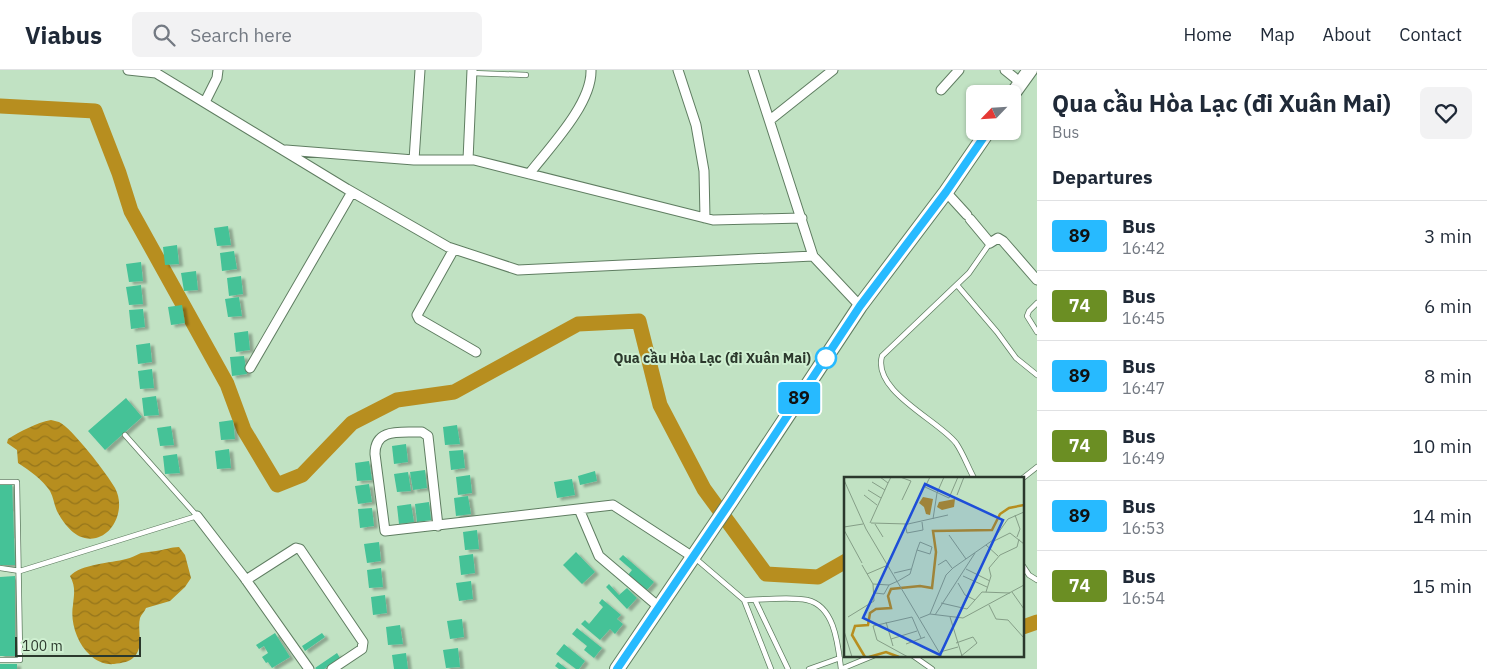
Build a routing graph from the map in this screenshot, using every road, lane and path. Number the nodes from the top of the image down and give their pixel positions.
1 (128, 70) edge
2 (218, 70) edge
3 (420, 70) edge
4 (591, 70) edge
5 (678, 70) edge
6 (753, 70) edge
7 (833, 70) edge
8 (959, 70) edge
9 (1005, 70) edge
10 (1030, 70) edge
11 (156, 72) edge
12 (472, 72) edge
13 (526, 75) dead end
14 (1021, 83) joint
15 (941, 90) dead end
16 (205, 102) junction
17 (770, 120) junction
18 (982, 140) edge
19 (283, 150) junction
20 (414, 160) junction
21 (468, 160) junction
22 (529, 174) junction
23 (352, 192) junction
24 (946, 192) junction
25 (705, 218) junction
26 (802, 218) junction
27 (990, 243) junction
28 (454, 249) junction
29 (813, 256) junction
30 (1037, 280) edge
31 (957, 285) junction
32 (1037, 302) edge
33 (860, 306) junction
34 (1037, 332) edge
35 (476, 352) dead end
36 (250, 368) dead end
37 (1036, 374) edge
38 (125, 434) dead end
39 (1037, 467) edge
40 (973, 477) edge
41 (1024, 477) edge
42 (0, 482) edge
43 (579, 509) junction
44 (197, 516) junction
45 (438, 526) junction
46 (693, 556) junction
47 (0, 568) edge
48 (1024, 568) edge
49 (20, 571) junction
50 (246, 580) junction
51 (1037, 580) edge
52 (744, 600) junction
53 (755, 600) junction
54 (659, 607) junction
55 (872, 656) edge
56 (913, 656) edge
57 (840, 658) junction
58 (0, 660) edge
59 (622, 667) edge
60 (309, 669) edge
61 (332, 669) edge
62 (771, 669) edge
63 (788, 669) edge
64 (809, 669) edge
65 (841, 669) edge
66 (932, 669) edge

1 - 11 street
2 - 16 street
3 - 20 street
4 - 22 street
5 - 25 street
6 - 17 street
7 - 17 street
8 - 15 street
9 - 14 street
10 - 14 highway
11 - 16 street
12 - 13 lane
12 - 21 street
16 - 19 street
17 - 26 street
18 - 24 highway
19 - 20 street
19 - 23 street
20 - 21 street
21 - 22 street
22 - 25 street
23 - 28 street
23 - 36 street
24 - 27 street
24 - 33 highway
25 - 26 street
26 - 29 street
27 - 30 street
27 - 31 lane
28 - 29 street
28 - 35 street
29 - 33 street
31 - 37 lane
31 - 40 lane
32 - 34 lane
33 - 46 highway
38 - 44 lane
39 - 41 lane
42 - 49 lane
43 - 45 street
43 - 46 street
43 - 54 street
44 - 49 lane
44 - 50 street
45 - 45 street
46 - 52 lane
46 - 54 highway
47 - 49 lane
48 - 51 lane
49 - 58 lane
50 - 60 street
50 - 61 street
52 - 53 lane
52 - 62 lane
53 - 57 lane
53 - 63 lane
54 - 59 highway
55 - 65 lane
56 - 66 lane
57 - 64 lane
57 - 65 lane

